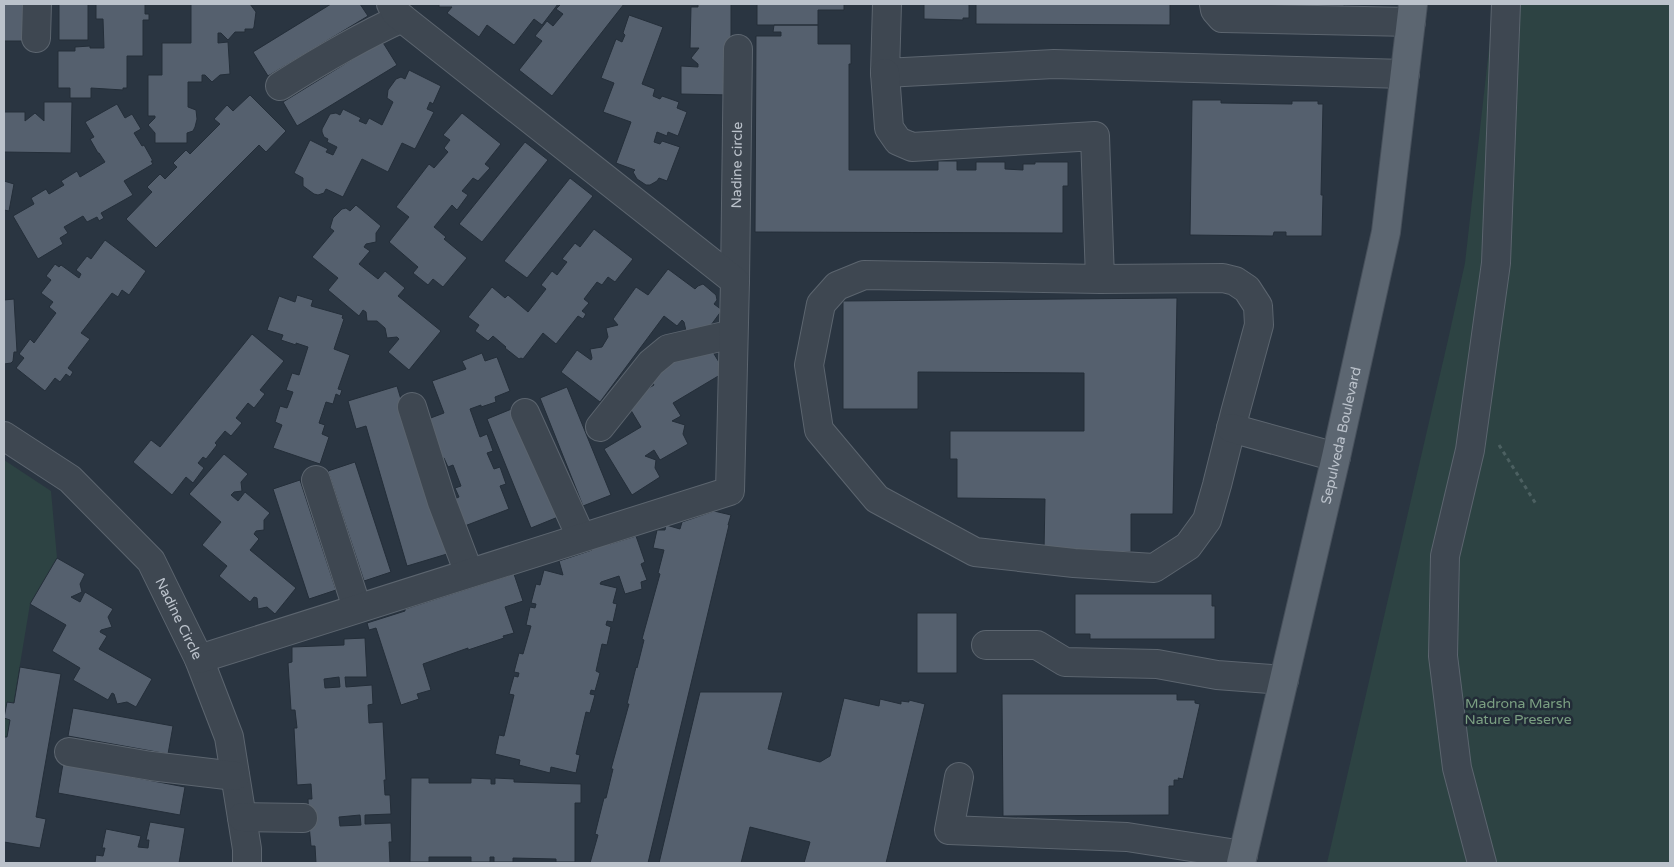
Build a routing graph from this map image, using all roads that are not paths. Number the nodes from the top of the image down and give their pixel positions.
1 (37, 4) edge
2 (887, 4) edge
3 (1214, 4) edge
4 (1506, 4) edge
5 (397, 11) edge
6 (1412, 13) edge
7 (36, 38) dead end
8 (738, 49) dead end
9 (885, 73) junction
10 (1406, 74) junction
11 (280, 86) dead end
12 (1100, 279) junction
13 (735, 281) junction
14 (733, 334) junction
15 (412, 407) dead end
16 (525, 413) dead end
17 (600, 427) dead end
18 (1231, 428) junction
19 (4, 436) edge
20 (1336, 457) junction
21 (316, 480) dead end
22 (581, 537) junction
23 (469, 573) junction
24 (357, 608) junction
25 (986, 645) dead end
26 (199, 659) junction
27 (1284, 680) junction
28 (69, 752) dead end
29 (236, 776) junction
30 (959, 777) dead end
31 (242, 817) junction
32 (303, 818) dead end
33 (1242, 859) edge
34 (247, 863) edge
35 (1482, 863) edge

1 - 7 street
2 - 9 street
3 - 6 street
4 - 35 street
5 - 11 street
5 - 13 street
6 - 10 main road, Sepulveda Boulevard
8 - 13 street, Nadine circle
9 - 10 street
9 - 12 street
10 - 20 main road, Sepulveda Boulevard
12 - 18 street
12 - 18 street
13 - 14 street, Nadine circle
14 - 17 street
14 - 22 street, Nadine circle
15 - 23 street
16 - 22 street
18 - 20 street
19 - 26 street, Nadine Circle
20 - 27 main road, Sepulveda Boulevard
21 - 24 street
22 - 23 street
23 - 24 street
24 - 26 street
25 - 27 street
26 - 29 street, Nadine Circle
27 - 33 main road, Sepulveda Boulevard
28 - 29 street
29 - 31 street, Nadine Circle
30 - 33 street
31 - 32 street
31 - 34 street, Nadine Circle

